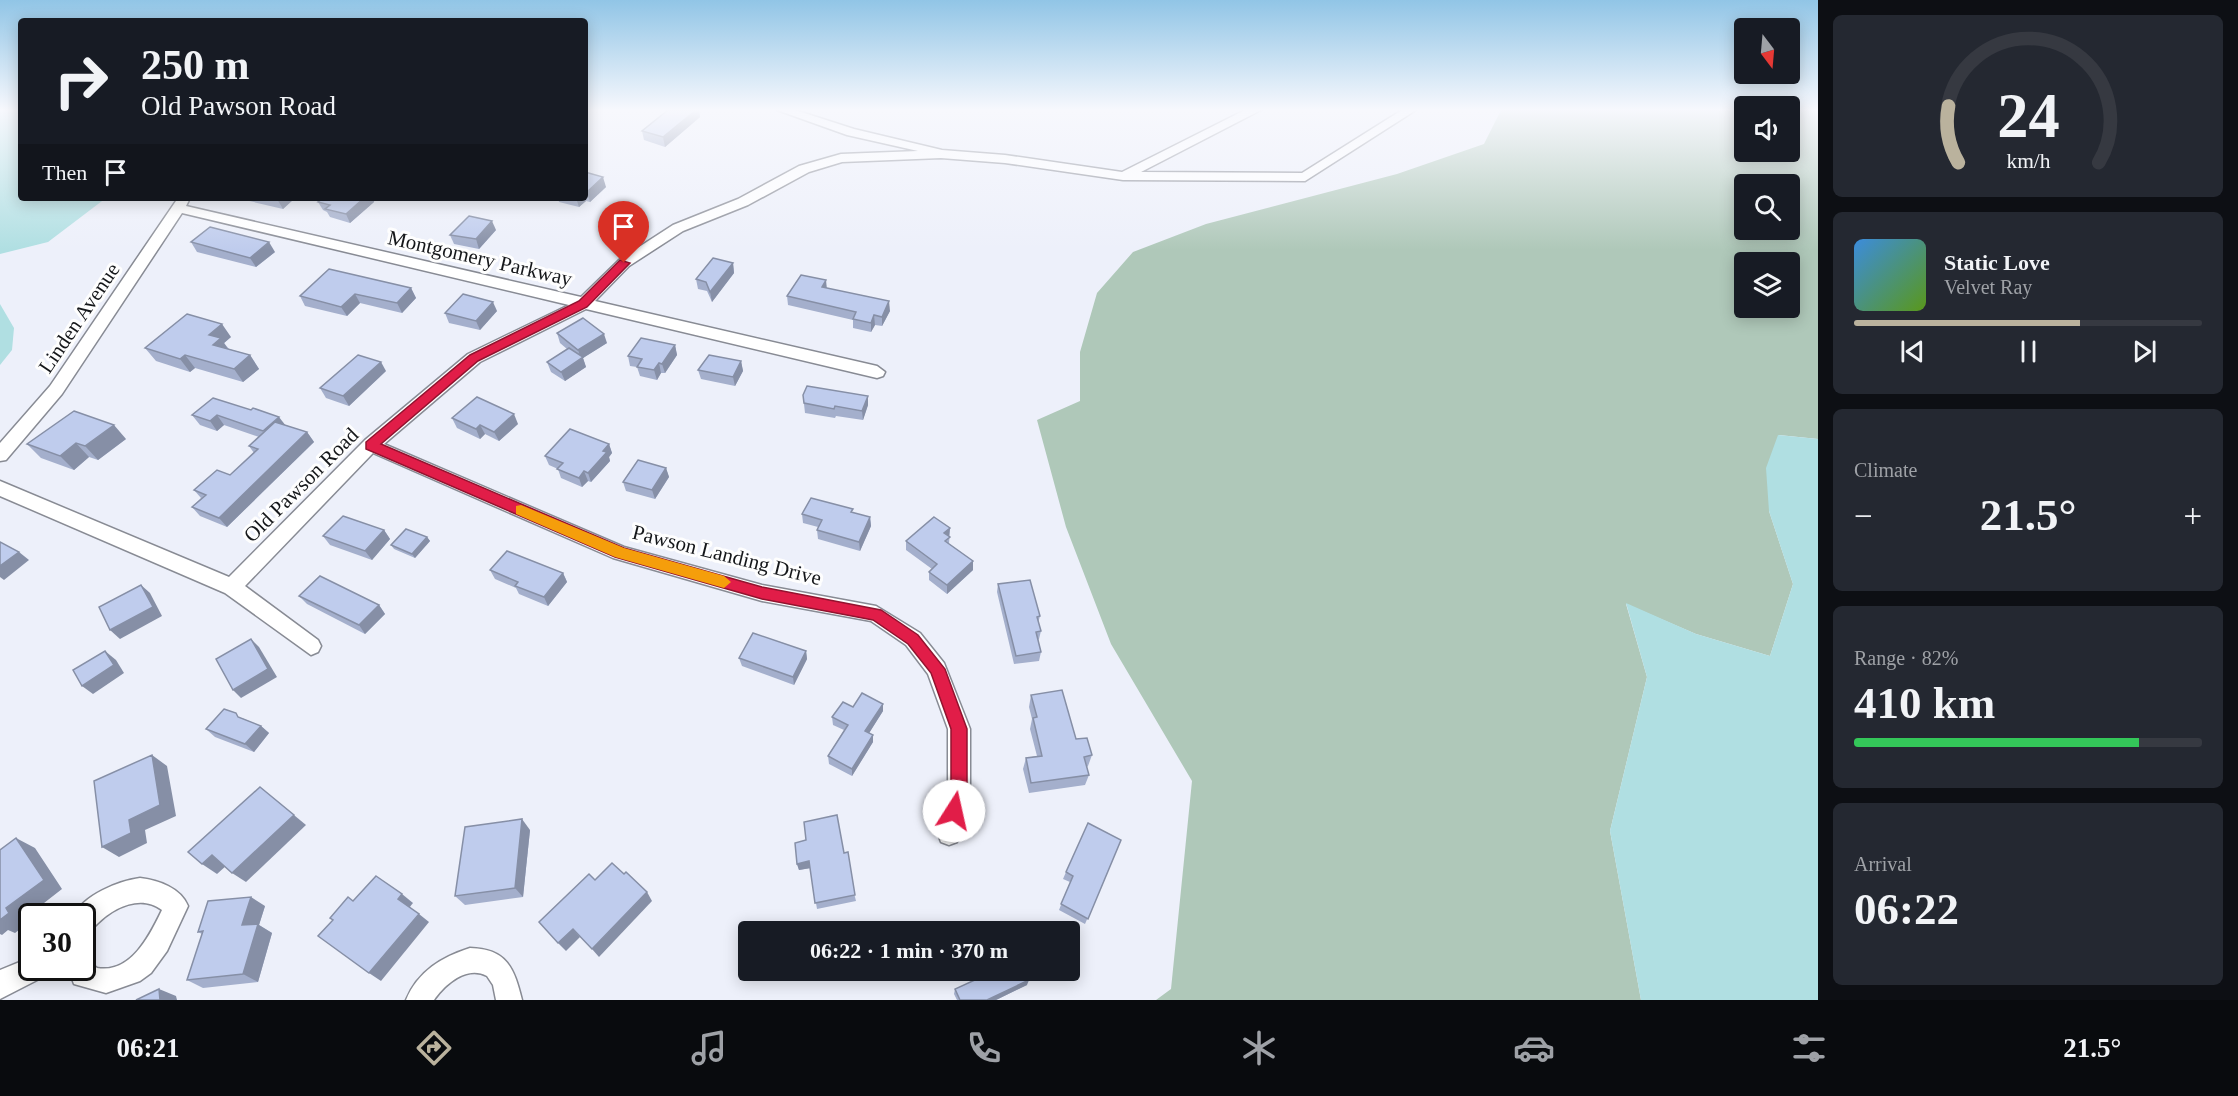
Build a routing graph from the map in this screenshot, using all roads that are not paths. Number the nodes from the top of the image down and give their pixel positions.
1 (874, 157) edge
2 (975, 157) edge
3 (1162, 157) edge
4 (1337, 157) edge
5 (1123, 176) junction
6 (182, 203) edge
7 (583, 304) junction
8 (878, 372) dead end
9 (371, 445) junction
10 (0, 455) edge
11 (0, 488) edge
12 (232, 587) junction
13 (311, 646) dead end
14 (949, 834) dead end
15 (96, 910) edge
16 (18, 975) edge
17 (96, 979) edge
18 (0, 986) edge
19 (419, 1000) edge
20 (509, 1000) edge

1 - 7 street, Old Pawson Road
2 - 5 street
3 - 5 street
4 - 5 street
6 - 7 street, Montgomery Parkway
6 - 10 street, Linden Avenue
7 - 8 street, Montgomery Parkway
7 - 9 street, Old Pawson Road
9 - 12 street, Old Pawson Road
9 - 14 street, Pawson Landing Drive
11 - 12 street
12 - 13 street
15 - 17 street
16 - 18 street
19 - 20 street

